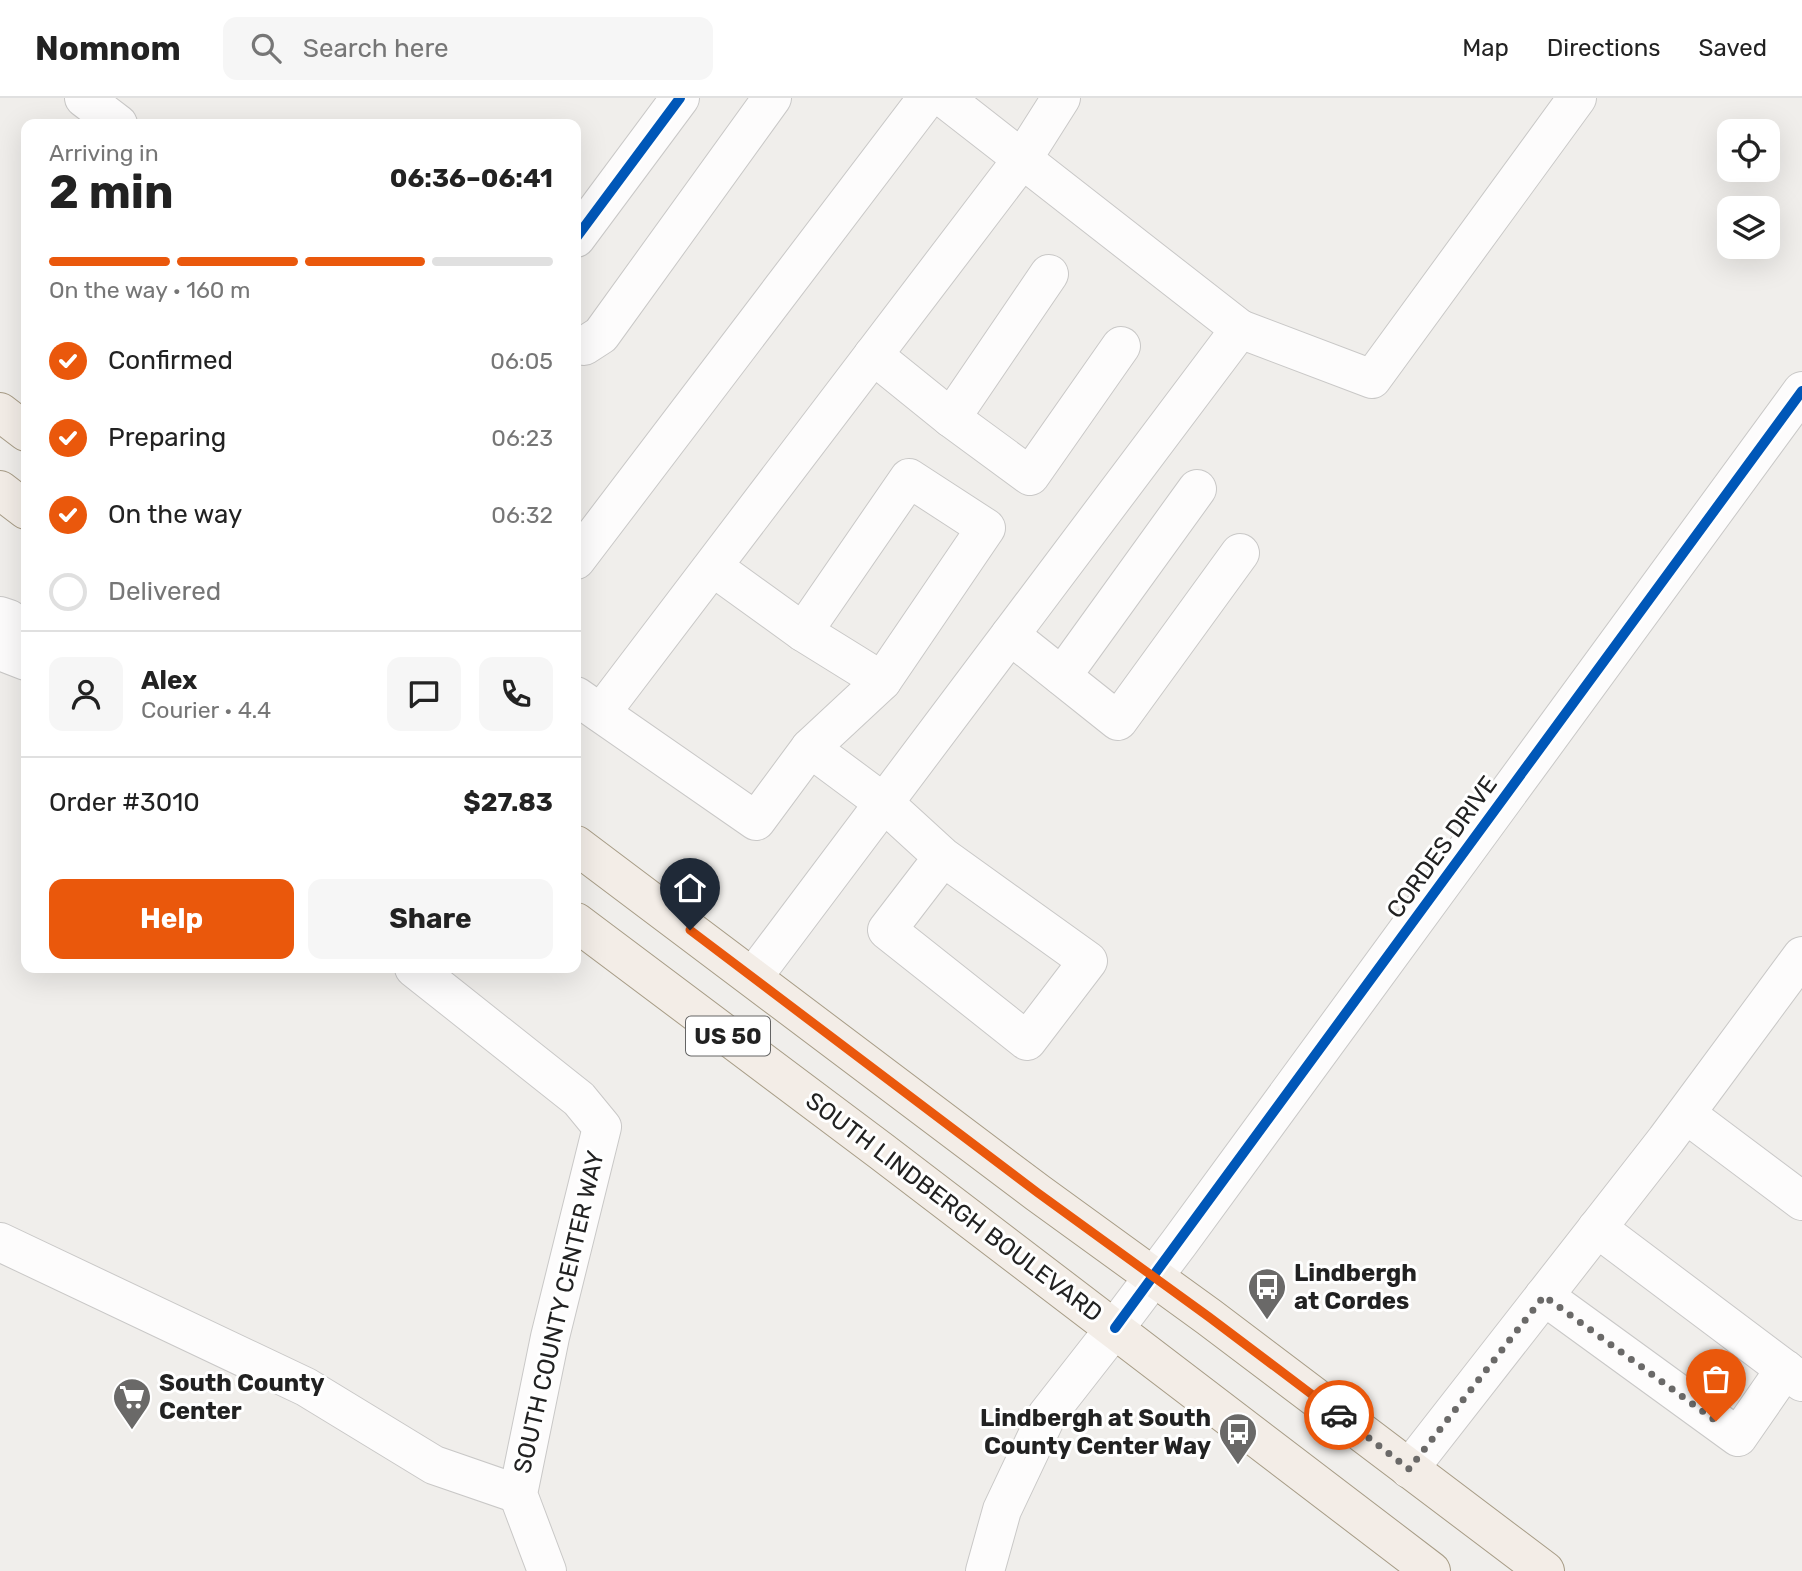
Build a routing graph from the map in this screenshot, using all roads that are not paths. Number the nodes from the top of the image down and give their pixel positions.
1 (84, 98) edge
2 (680, 98) edge
3 (772, 98) edge
4 (927, 98) edge
5 (944, 98) edge
6 (1061, 98) edge
7 (1577, 98) edge
8 (111, 119) edge
9 (1023, 158) junction
10 (581, 231) edge
11 (1049, 274) dead end
12 (1240, 329) junction
13 (581, 346) edge
14 (1121, 346) dead end
15 (873, 355) junction
16 (1802, 391) edge
17 (0, 412) edge
18 (951, 418) junction
19 (21, 428) edge
20 (1197, 489) dead end
21 (0, 490) edge
22 (21, 506) edge
23 (581, 553) edge
24 (1240, 553) dead end
25 (713, 566) junction
26 (0, 616) edge
27 (21, 627) edge
28 (803, 632) junction
29 (1010, 635) junction
30 (0, 651) edge
31 (21, 659) edge
32 (1062, 676) junction
33 (882, 681) junction
34 (588, 704) edge
35 (810, 748) junction
36 (884, 803) junction
37 (581, 849) edge
38 (943, 857) junction
39 (581, 926) edge
40 (1802, 956) edge
41 (420, 973) edge
42 (753, 977) junction
43 (1686, 1114) junction
44 (1802, 1201) edge
45 (1597, 1228) junction
46 (0, 1242) edge
47 (1153, 1278) junction
48 (1544, 1296) junction
49 (1115, 1328) junction
50 (1794, 1375) edge
51 (1409, 1469) junction
52 (518, 1494) junction
53 (547, 1571) edge
54 (985, 1571) edge
55 (1431, 1571) edge
56 (1545, 1571) edge

1 - 8 street
2 - 10 street
3 - 13 street
4 - 23 street
5 - 9 street
6 - 9 street
7 - 12 street
9 - 12 street
9 - 15 street
11 - 18 street
12 - 29 street
14 - 18 street
15 - 18 street
15 - 25 street
16 - 47 street, CORDES DRIVE
17 - 19 main road
20 - 32 street
21 - 22 main road
24 - 32 street
25 - 28 street
25 - 34 street
26 - 27 street
28 - 33 street
28 - 33 street
29 - 32 street
29 - 36 street
30 - 31 street
33 - 35 street
34 - 35 street
35 - 36 street
36 - 38 street
36 - 42 street
37 - 42 main road, US 50
38 - 38 street
39 - 49 main road, SOUTH LINDBERGH BOULEVARD / US 50
40 - 43 street
41 - 52 street, SOUTH COUNTY CENTER WAY
42 - 47 main road, US 50
43 - 44 street
43 - 45 street
45 - 48 street
45 - 50 street
46 - 52 street
47 - 49 street, CORDES DRIVE
47 - 51 main road, US 50
48 - 50 street
48 - 51 street
49 - 54 street
49 - 55 main road, SOUTH LINDBERGH BOULEVARD / US 50
51 - 56 main road, US 50
52 - 53 street, SOUTH COUNTY CENTER WAY

